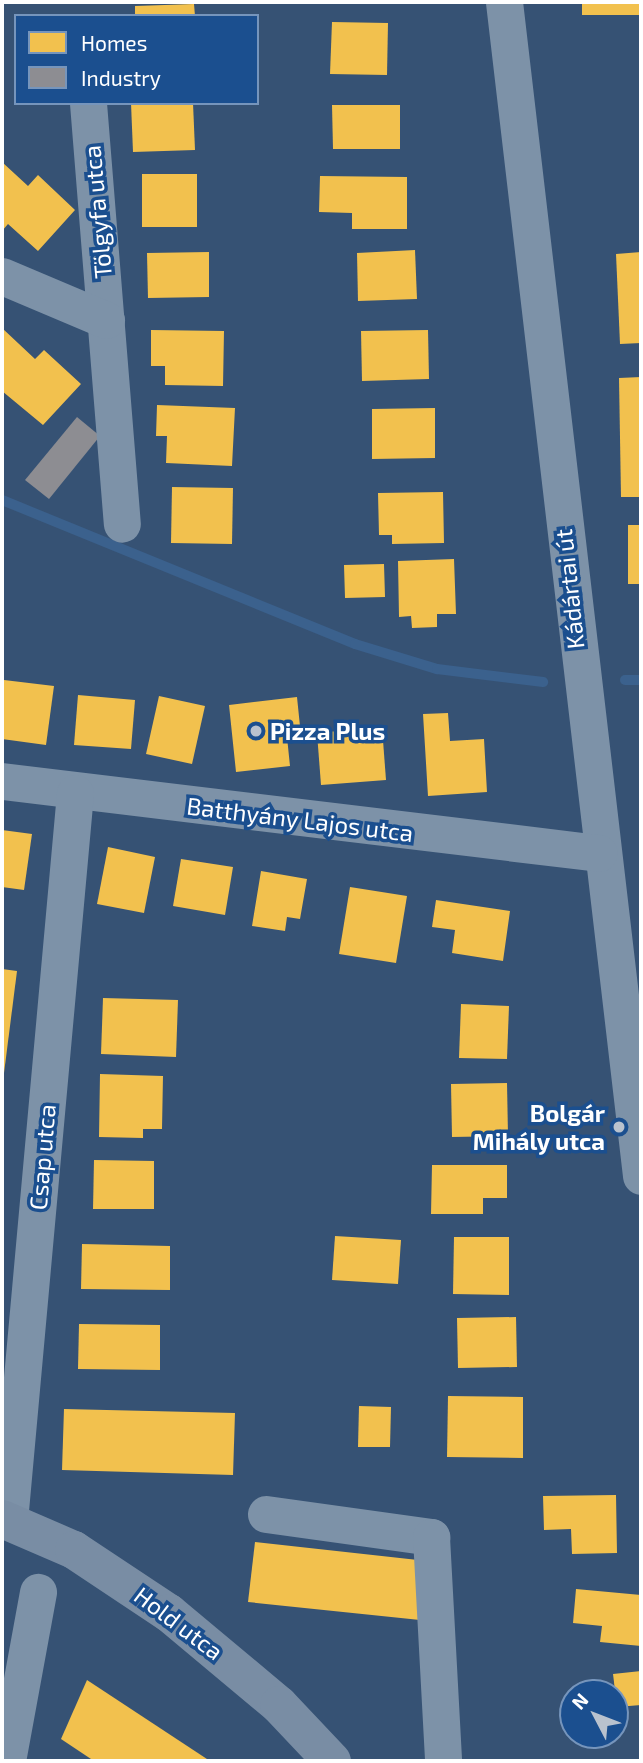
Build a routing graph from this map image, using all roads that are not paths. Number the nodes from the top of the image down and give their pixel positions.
1 (504, 2) edge
2 (88, 105) edge
3 (2, 276) edge
4 (106, 320) junction
5 (122, 524) dead end
6 (2, 781) edge
7 (75, 793) junction
8 (599, 853) junction
9 (641, 1176) edge
10 (266, 1514) dead end
11 (5, 1520) edge
12 (38, 1592) dead end
13 (6, 1761) edge
14 (332, 1761) edge
15 (443, 1761) edge

1 - 8 street, Kádártai út
2 - 4 street, Tölgyfa utca
3 - 4 street, Tölgyfa utca
4 - 5 street, Tölgyfa utca
6 - 7 street, Batthyány Lajos utca
7 - 8 street, Batthyány Lajos utca
7 - 11 street, Csap utca
8 - 9 street, Kádártai út
10 - 15 street
11 - 14 street, Hold utca
12 - 13 street

